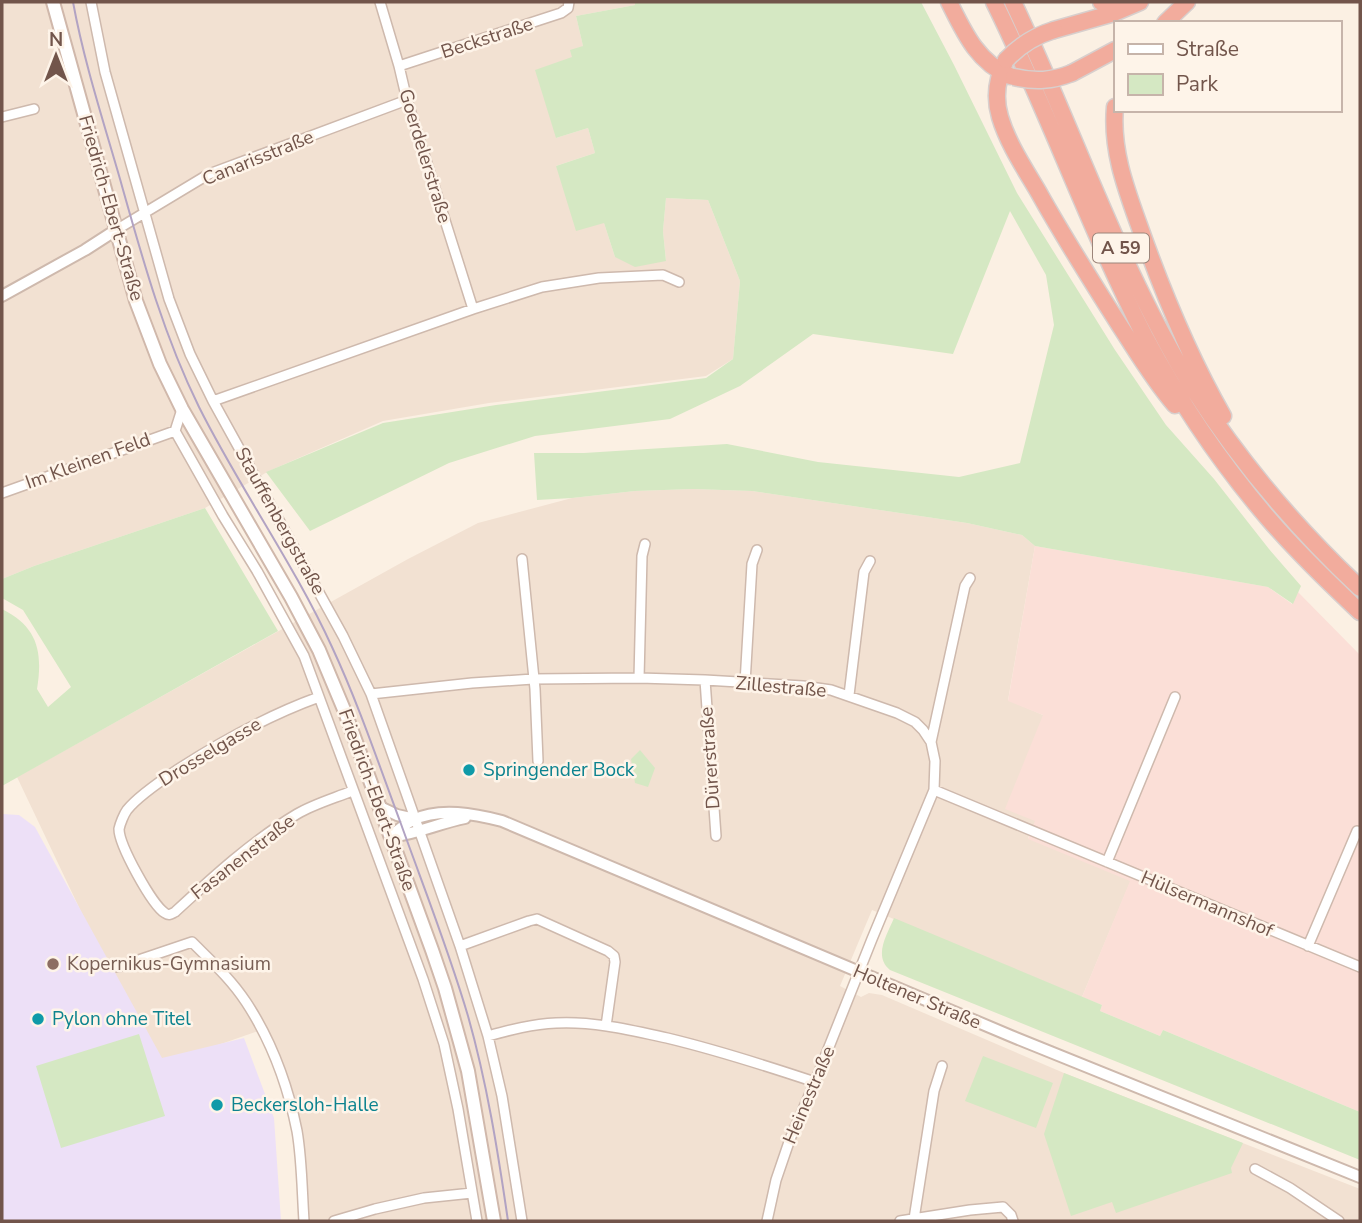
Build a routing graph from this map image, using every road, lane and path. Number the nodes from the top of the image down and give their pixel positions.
1 (52, 2) edge
2 (91, 2) edge
3 (380, 2) edge
4 (569, 2) edge
5 (949, 2) edge
6 (994, 2) edge
7 (1013, 2) edge
8 (1101, 2) edge
9 (1123, 2) edge
10 (1140, 2) edge
11 (1114, 51) edge
12 (399, 66) junction
13 (1007, 70) junction
14 (407, 100) junction
15 (34, 109) dead end
16 (1115, 112) edge
17 (2, 117) edge
18 (145, 212) junction
19 (116, 230) junction
20 (679, 282) dead end
21 (2, 296) edge
22 (473, 309) junction
23 (213, 401) junction
24 (182, 409) junction
25 (175, 430) junction
26 (1212, 447) junction
27 (1258, 480) junction
28 (2, 493) edge
29 (645, 544) dead end
30 (757, 550) dead end
31 (522, 559) dead end
32 (870, 561) dead end
33 (970, 578) dead end
34 (1360, 588) edge
35 (1360, 612) edge
36 (639, 678) junction
37 (533, 679) junction
38 (705, 680) junction
39 (745, 683) junction
40 (371, 694) junction
41 (849, 695) junction
42 (319, 697) junction
43 (1175, 697) dead end
44 (931, 742) junction
45 (538, 761) dead end
46 (934, 790) junction
47 (352, 791) junction
48 (378, 806) junction
49 (475, 816) junction
50 (415, 819) junction
51 (1357, 831) dead end
52 (415, 833) junction
53 (716, 836) dead end
54 (390, 837) junction
55 (396, 853) junction
56 (1107, 862) junction
57 (175, 912) joint
58 (460, 946) junction
59 (1308, 946) junction
60 (118, 967) dead end
61 (1360, 967) edge
62 (859, 972) junction
63 (606, 1026) junction
64 (488, 1036) junction
65 (942, 1066) dead end
66 (816, 1082) junction
67 (1255, 1169) dead end
68 (1360, 1177) edge
69 (472, 1193) junction
70 (914, 1219) junction
71 (304, 1221) edge
72 (334, 1221) edge
73 (477, 1221) edge
74 (494, 1221) edge
75 (522, 1221) edge
76 (767, 1221) edge
77 (900, 1221) edge
78 (1013, 1221) edge
79 (1339, 1221) edge

1 - 19 main road, Friedrich-Ebert-Straße
2 - 18 street, Stauffenbergstraße
3 - 12 street, Goerdelerstraße
4 - 12 street, Beckstraße
5 - 13 highway
6 - 26 highway, A 59
7 - 27 highway, A 59
8 - 9 highway
10 - 13 highway, bridge
11 - 13 highway, bridge
12 - 14 street, Goerdelerstraße
13 - 26 highway
14 - 18 street, Canarisstraße
14 - 22 street, Goerdelerstraße
15 - 17 street
16 - 27 highway
18 - 19 street, Canarisstraße
18 - 23 street, Stauffenbergstraße
19 - 21 street
19 - 24 main road, Friedrich-Ebert-Straße
20 - 22 street
22 - 23 street
23 - 40 street, Stauffenbergstraße
24 - 25 street
24 - 48 main road, Friedrich-Ebert-Straße
25 - 28 street, Im Kleinen Feld
25 - 42 street, Friedrich-Ebert-Straße
26 - 35 highway, A 59
27 - 34 highway, A 59
29 - 36 street
30 - 39 street
31 - 37 street
32 - 41 street
33 - 44 street
36 - 37 street, Zillestraße
36 - 38 street, Zillestraße
37 - 40 street, Zillestraße
37 - 45 street
38 - 39 street, Zillestraße
38 - 53 street, Dürerstraße
39 - 41 street, Zillestraße
40 - 50 street, Stauffenbergstraße
41 - 44 street, Zillestraße
42 - 47 street, Friedrich-Ebert-Straße
42 - 57 street, Drosselgasse
43 - 56 street
44 - 46 street
46 - 56 street, Hülsermannshof
46 - 62 street
47 - 57 street, Fasanenstraße
47 - 69 street, Friedrich-Ebert-Straße
48 - 50 street, Holtener Straße
48 - 54 main road, Friedrich-Ebert-Straße
49 - 50 street, Holtener Straße
49 - 52 street, Holtener Straße
49 - 62 street, Holtener Straße
50 - 52 street, Stauffenbergstraße
50 - 54 street, Holtener Straße
51 - 59 street
52 - 54 street, Holtener Straße
52 - 55 street
52 - 58 street, Stauffenbergstraße
54 - 55 main road, Friedrich-Ebert-Straße
55 - 74 main road, Friedrich-Ebert-Straße
56 - 59 street, Hülsermannshof
58 - 63 street
58 - 64 street, Stauffenbergstraße
59 - 61 street, Hülsermannshof
60 - 71 street
62 - 66 street, Heinestraße
62 - 68 street, Holtener Straße
63 - 64 street
63 - 66 street
64 - 75 street, Stauffenbergstraße
65 - 70 street
66 - 76 street, Heinestraße
67 - 79 street
69 - 72 street
69 - 73 street, Friedrich-Ebert-Straße
70 - 77 street
70 - 78 street

